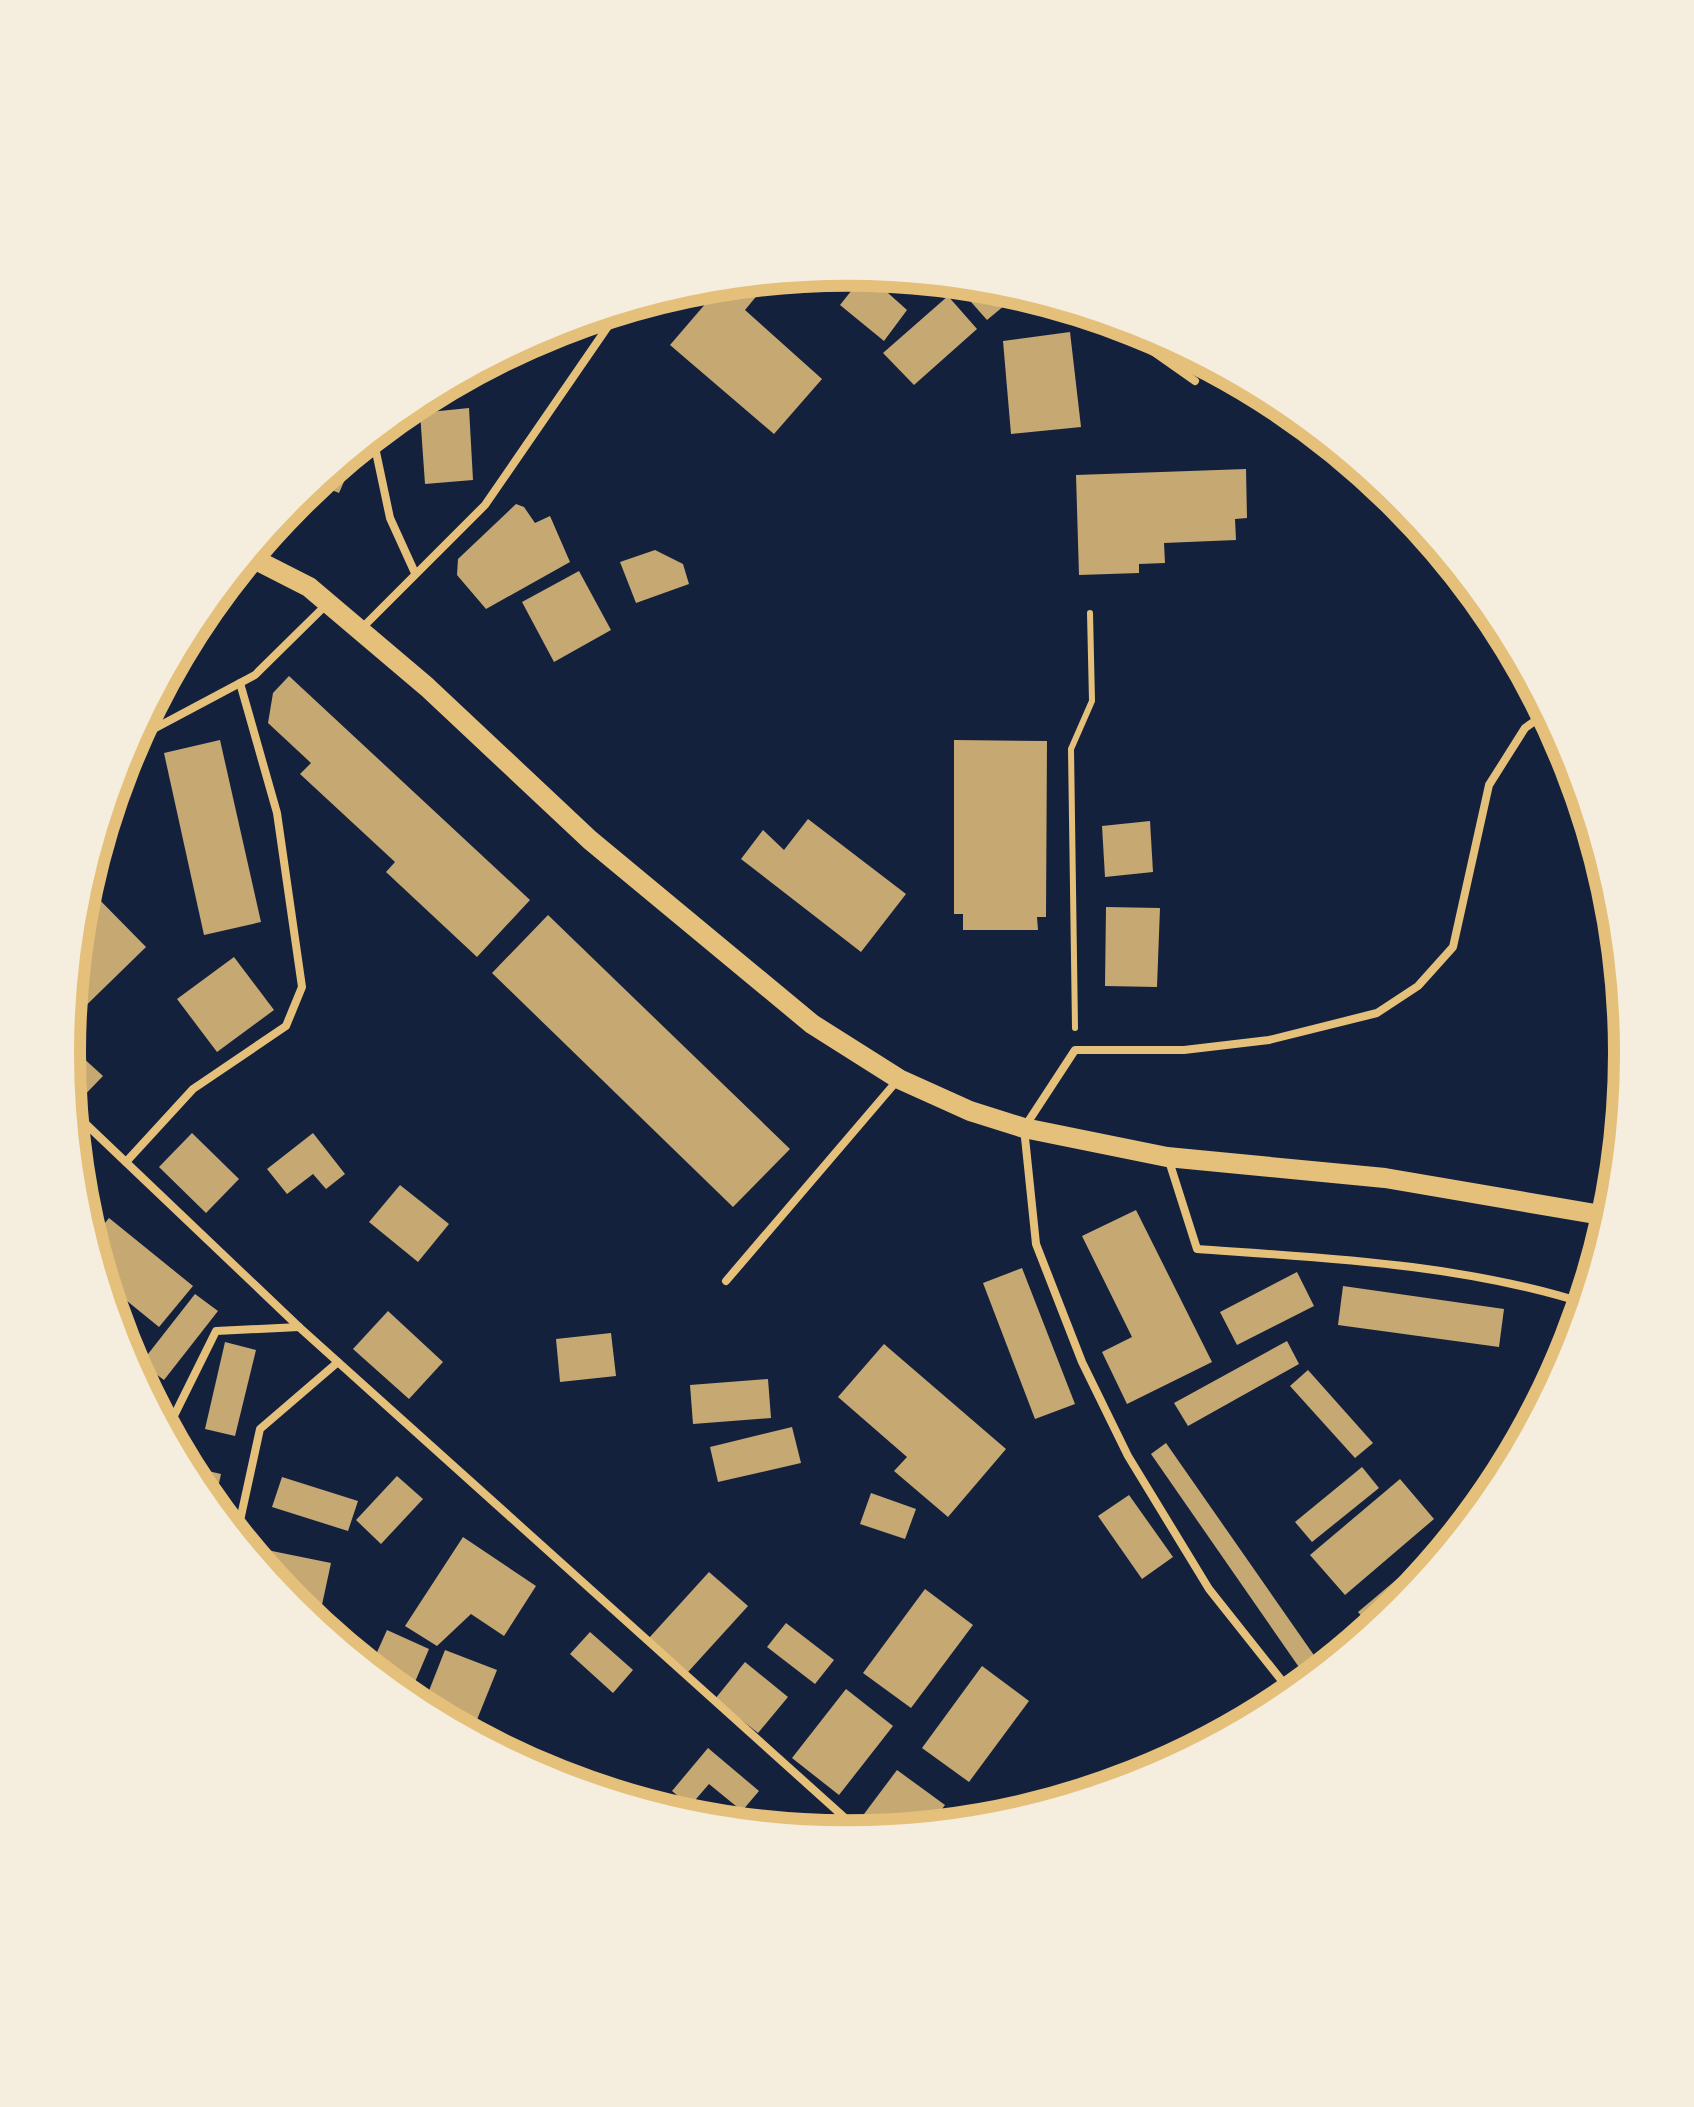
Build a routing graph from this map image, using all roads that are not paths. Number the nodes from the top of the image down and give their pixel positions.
1 (609, 324) edge
2 (1149, 349) edge
3 (1195, 381) dead end
4 (375, 449) edge
5 (259, 561) edge
6 (415, 572) junction
7 (328, 604) junction
8 (360, 630) junction
9 (240, 683) junction
10 (1537, 719) edge
11 (151, 731) edge
12 (898, 1078) junction
13 (84, 1125) edge
14 (1024, 1128) junction
15 (1168, 1157) junction
16 (126, 1162) junction
17 (1596, 1214) edge
18 (726, 1280) dead end
19 (1573, 1301) edge
20 (299, 1327) junction
21 (338, 1362) junction
22 (173, 1418) edge
23 (240, 1522) edge
24 (1284, 1683) edge
25 (847, 1820) edge

1 - 6 lane
2 - 3 lane
4 - 6 lane
5 - 7 main road
6 - 8 lane
7 - 8 main road
7 - 9 lane
8 - 12 main road
9 - 11 lane
9 - 16 lane
10 - 14 lane
12 - 14 main road
12 - 18 lane
13 - 16 lane
14 - 15 main road
14 - 24 lane
15 - 17 main road
15 - 19 lane
16 - 20 lane
20 - 21 lane
20 - 22 lane
21 - 23 lane
21 - 25 lane

